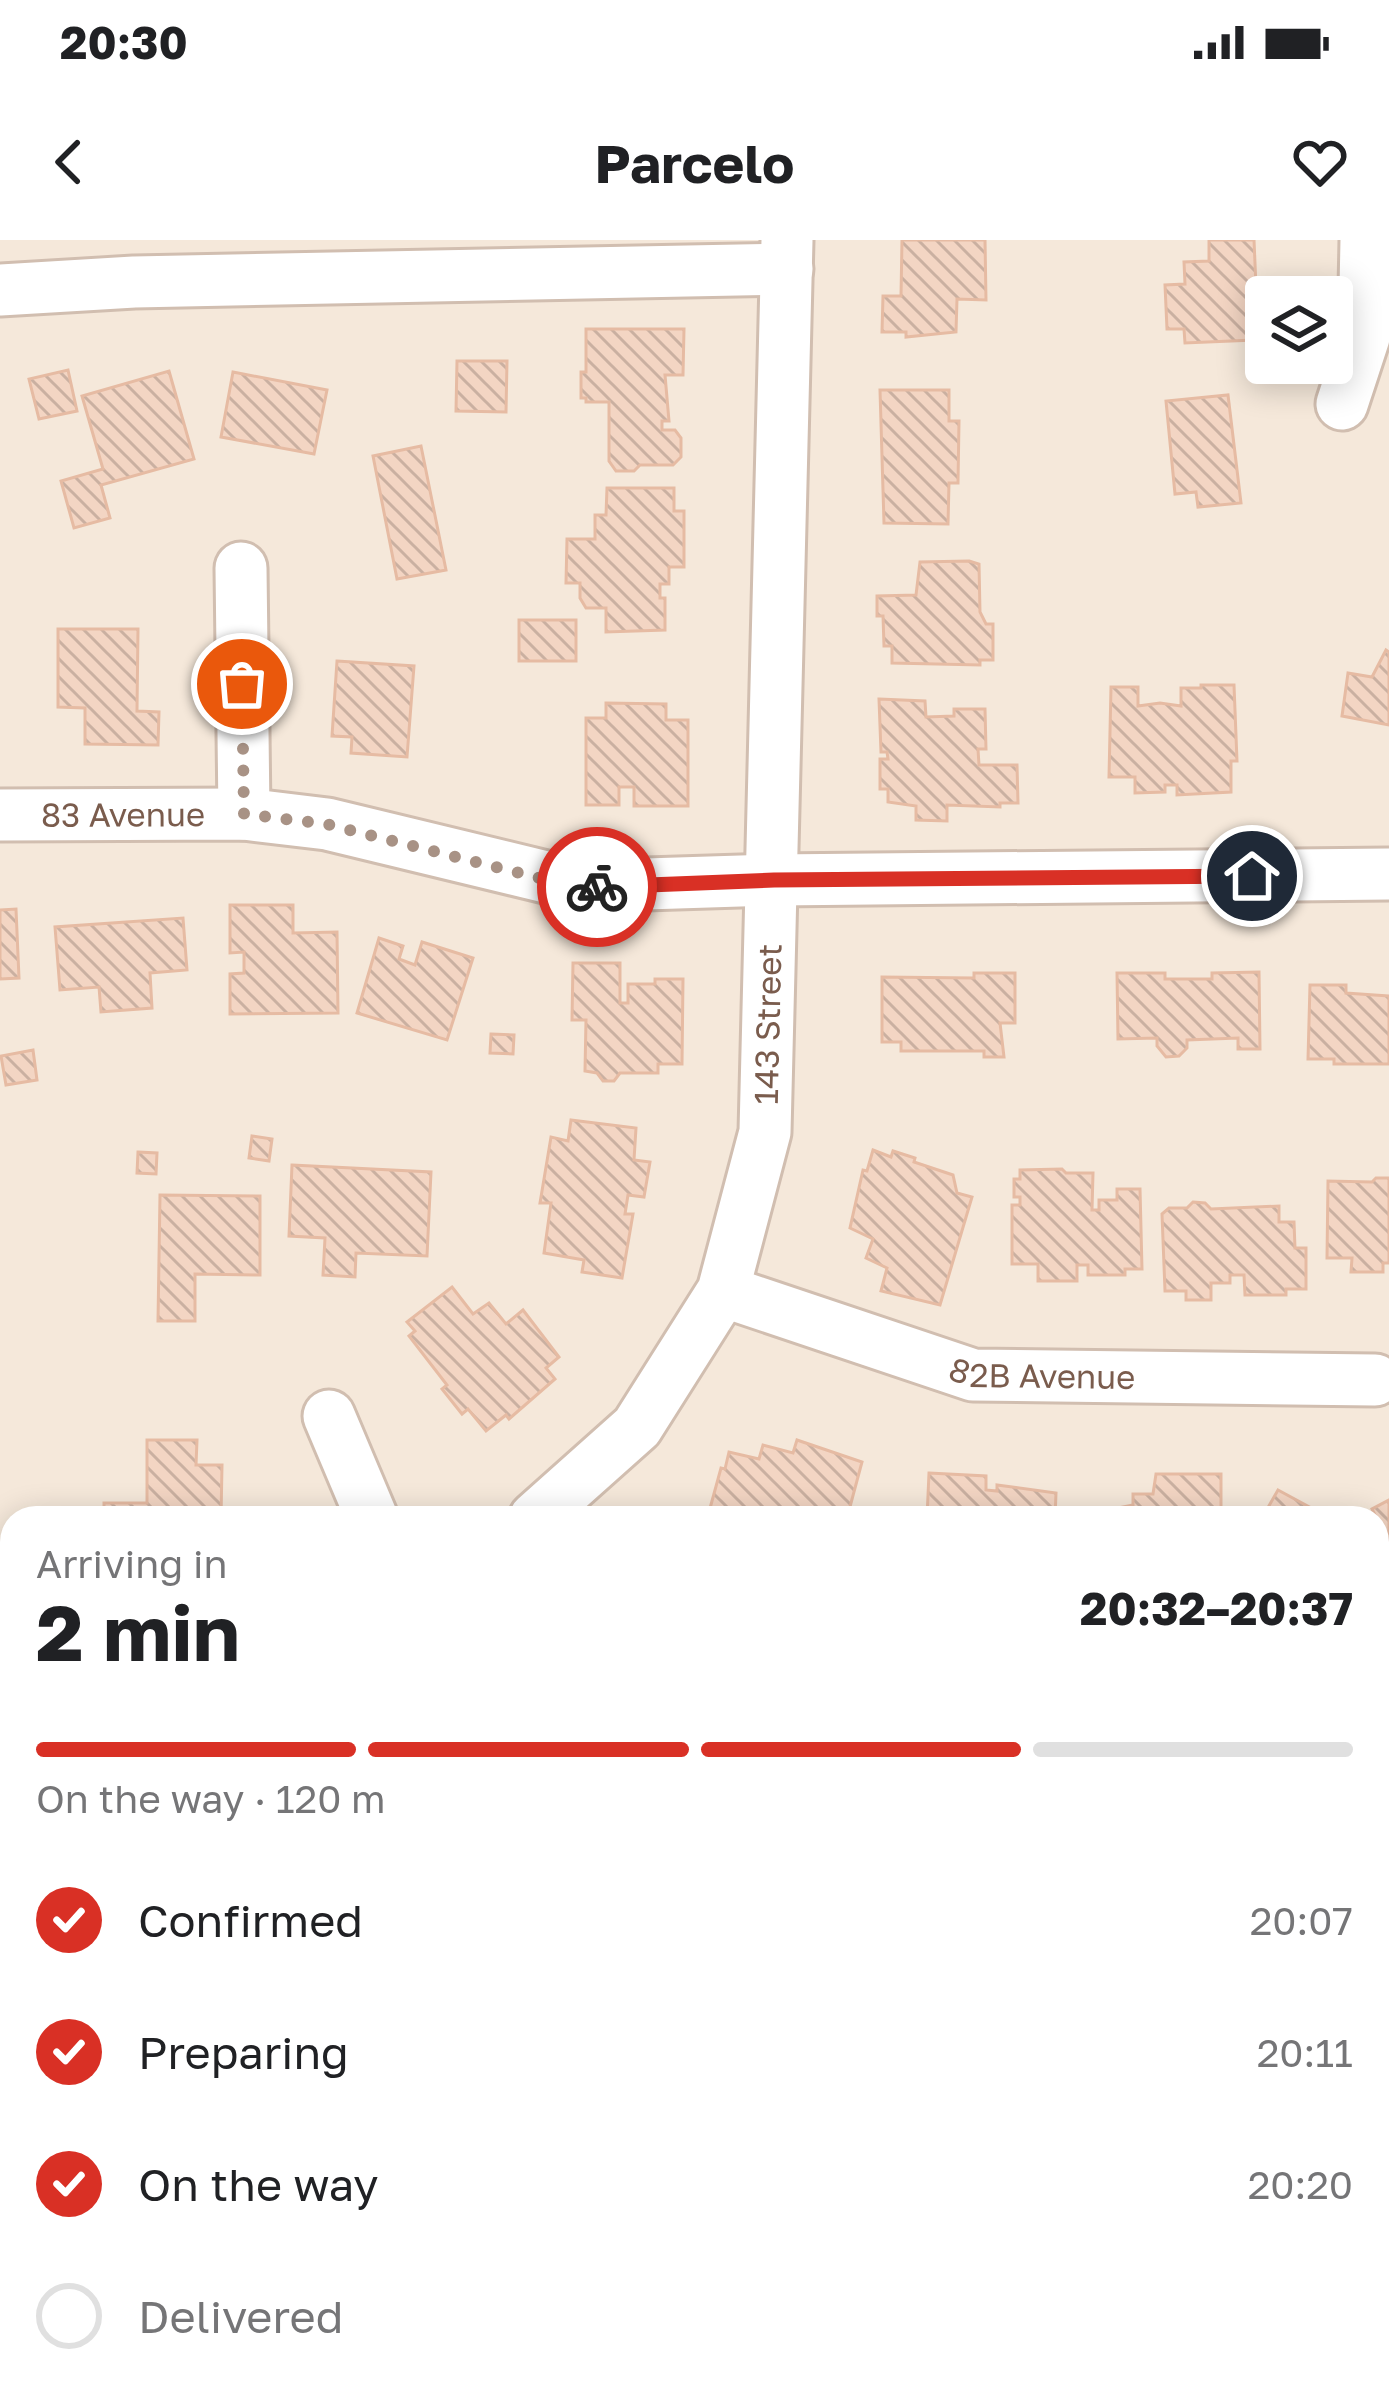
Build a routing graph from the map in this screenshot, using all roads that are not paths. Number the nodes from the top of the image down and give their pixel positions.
1 (1366, 240) edge
2 (787, 254) edge
3 (0, 290) edge
4 (1342, 404) dead end
5 (241, 568) dead end
6 (244, 814) junction
7 (0, 815) edge
8 (1389, 874) edge
9 (774, 880) junction
10 (722, 1291) junction
11 (1375, 1380) dead end
12 (328, 1416) dead end
13 (367, 1506) edge
14 (548, 1506) edge

1 - 4 street
2 - 3 street
2 - 9 street, 143 Street
5 - 6 street
6 - 7 street, 83 Avenue
6 - 9 street, 83 Avenue
8 - 9 street, 83 Avenue
9 - 10 street, 143 Street
10 - 11 street, 82B Avenue
10 - 14 street, 143 Street
12 - 13 street

